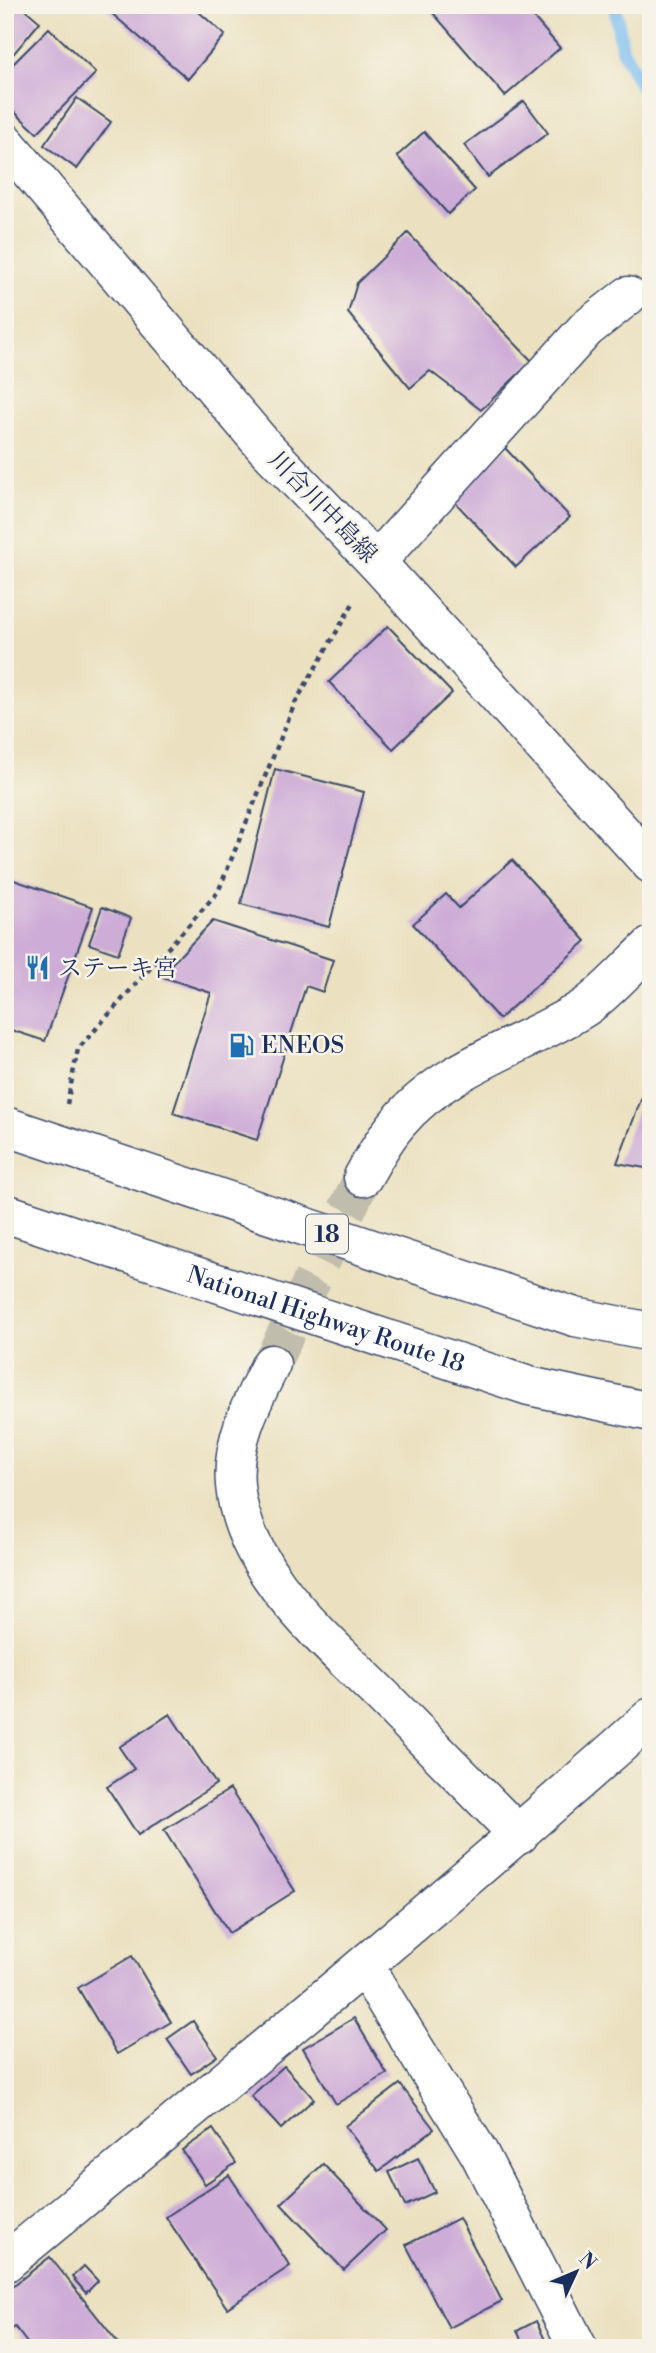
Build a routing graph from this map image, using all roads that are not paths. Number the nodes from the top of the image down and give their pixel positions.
1 (5, 142) edge
2 (628, 296) dead end
3 (376, 562) junction
4 (651, 864) edge
5 (651, 946) edge
6 (5, 1126) edge
7 (363, 1177) tunnel mouth
8 (5, 1213) edge
9 (651, 1332) edge
10 (271, 1364) tunnel mouth
11 (651, 1412) edge
12 (651, 1717) edge
13 (519, 1835) junction
14 (364, 1966) junction
15 (5, 2263) edge
16 (578, 2348) edge

1 - 3 main road, 川合川中島線
2 - 3 main road
3 - 4 main road, 川合川中島線
5 - 7 main road
6 - 9 main road, 18
8 - 11 main road, National Highway Route 18
10 - 13 main road
12 - 13 main road
13 - 14 main road
14 - 15 main road
14 - 16 main road

